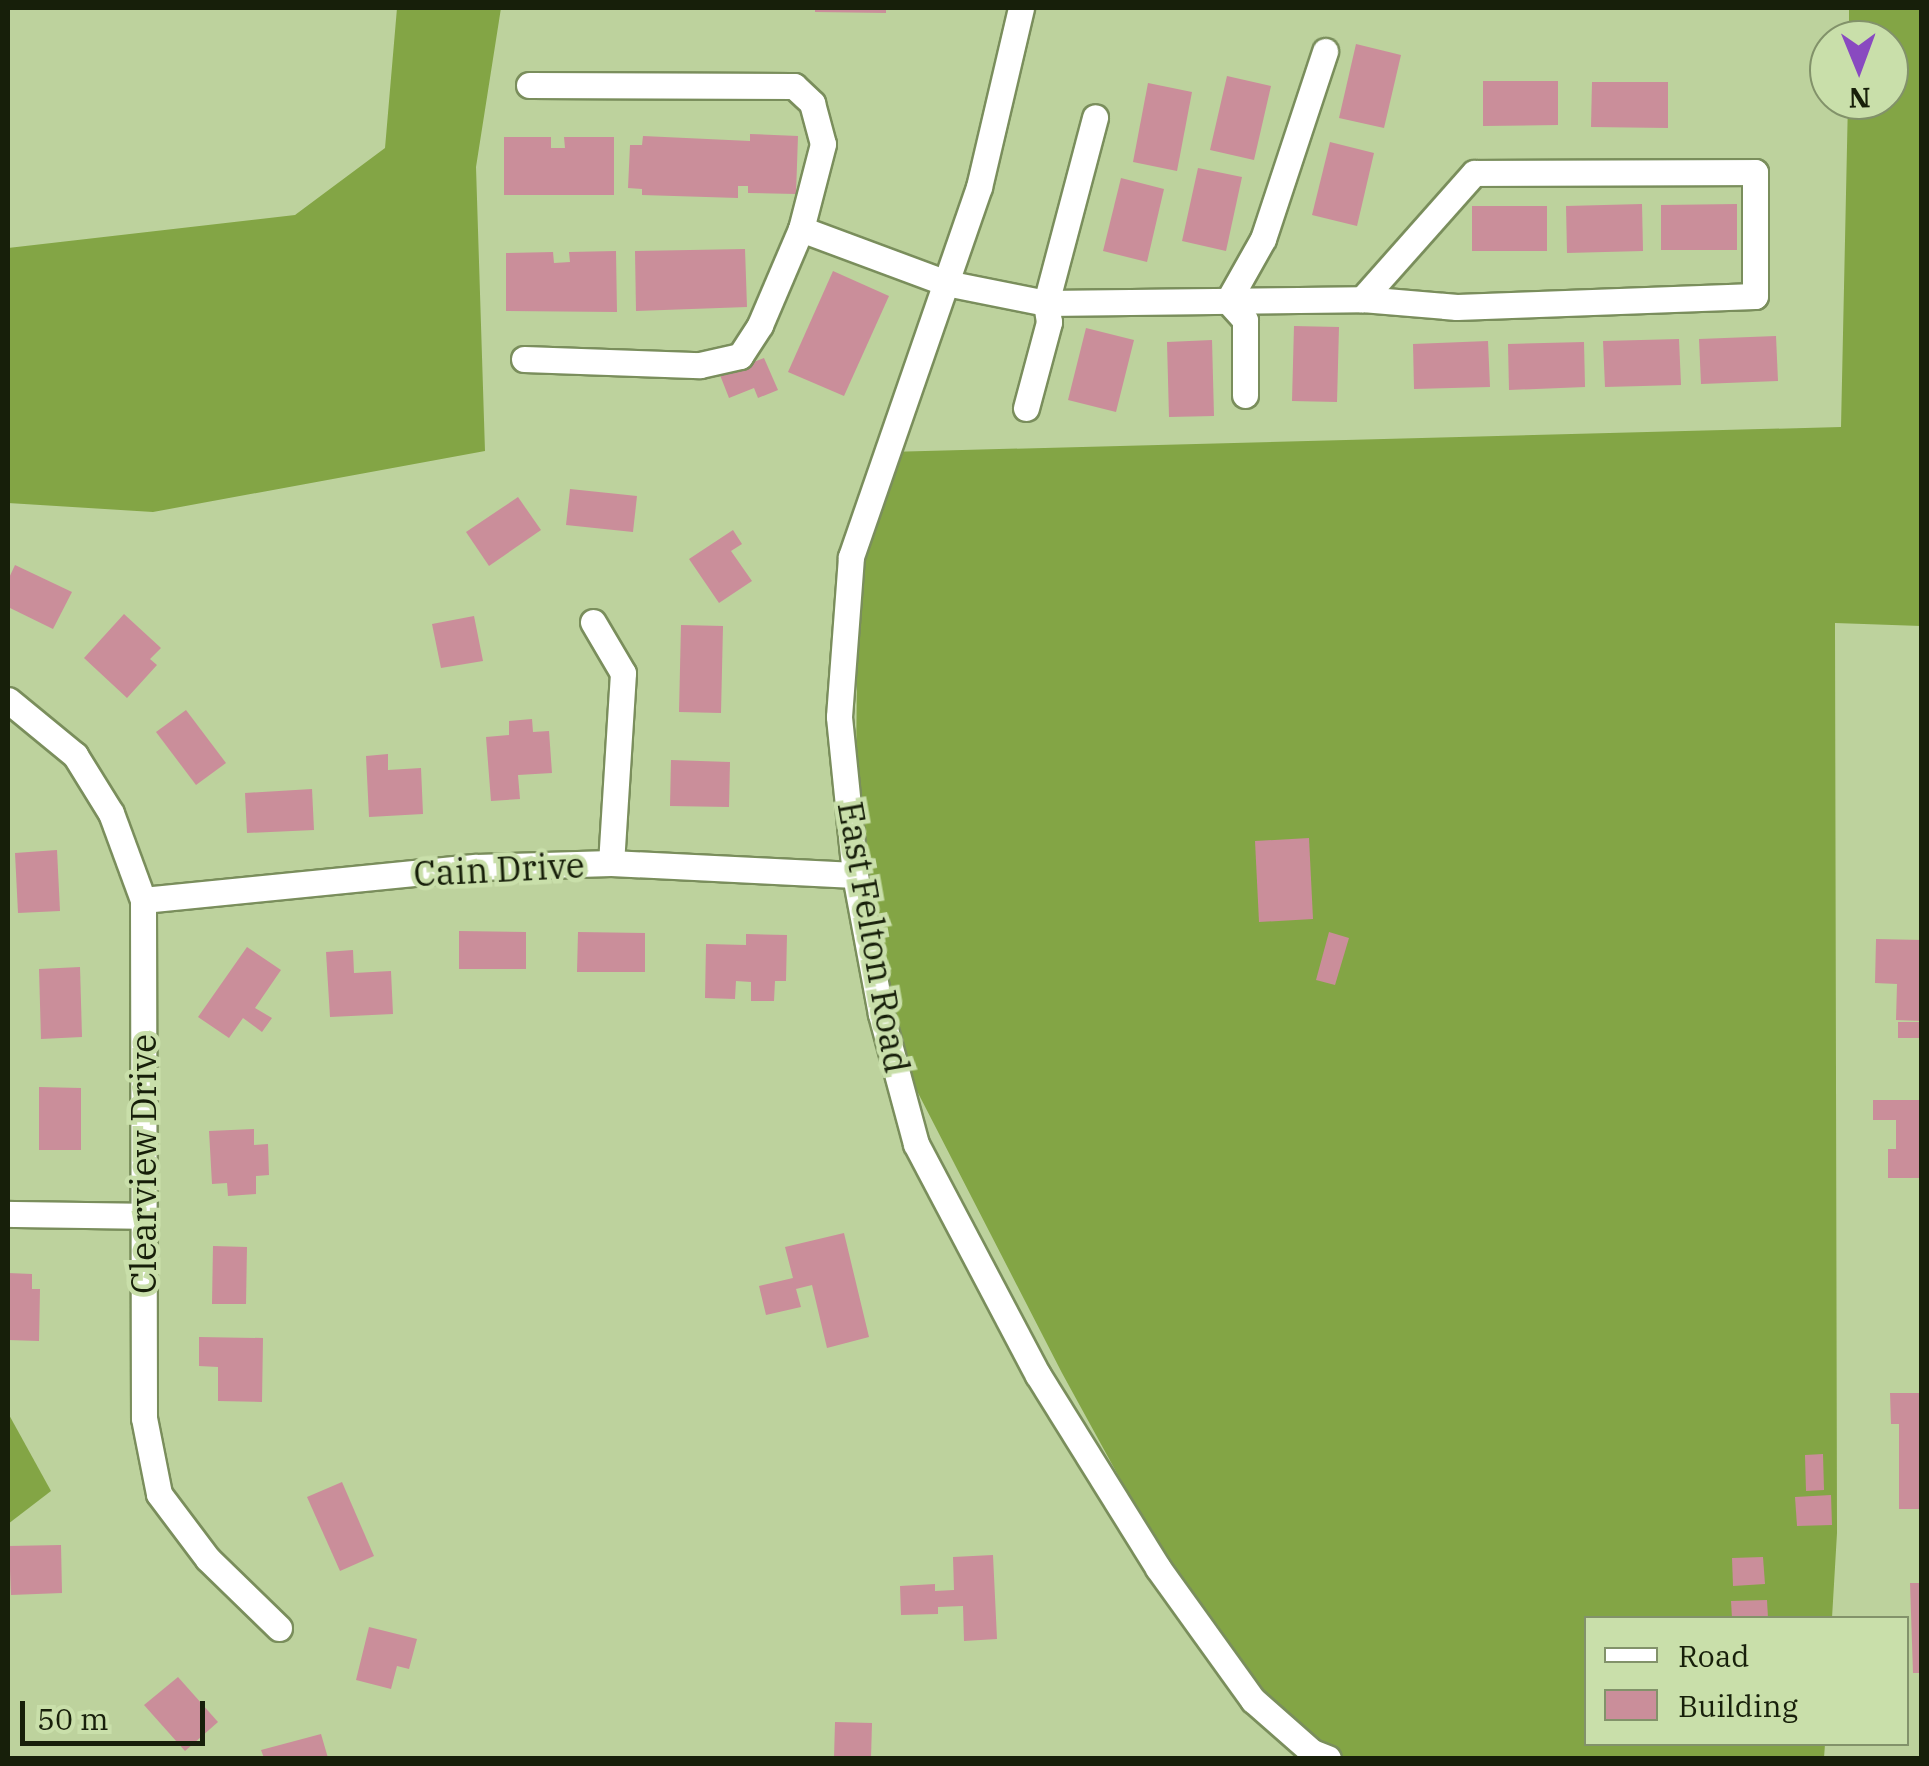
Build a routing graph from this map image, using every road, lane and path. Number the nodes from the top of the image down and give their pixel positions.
1 (1020, 8) edge
2 (1325, 51) dead end
3 (528, 85) dead end
4 (1095, 118) dead end
5 (801, 229) junction
6 (946, 283) junction
7 (1362, 299) junction
8 (1228, 301) junction
9 (1046, 303) junction
10 (524, 359) dead end
11 (1245, 394) dead end
12 (1026, 408) dead end
13 (593, 622) dead end
14 (8, 700) edge
15 (611, 863) junction
16 (855, 875) junction
17 (143, 900) junction
18 (8, 1214) edge
19 (143, 1216) junction
20 (279, 1628) dead end
21 (1328, 1758) edge

1 - 6 street, East Felton Road
2 - 8 street
3 - 5 street
4 - 9 street
5 - 6 street
5 - 10 street
6 - 9 street
6 - 16 street, East Felton Road
7 - 7 street
7 - 8 street
8 - 9 street
8 - 11 street
9 - 12 street
13 - 15 street
14 - 17 street, Clearview Drive
15 - 16 street, Cain Drive
15 - 17 street, Cain Drive
16 - 21 street, East Felton Road
17 - 19 street, Clearview Drive
18 - 19 street
19 - 20 street, Clearview Drive

